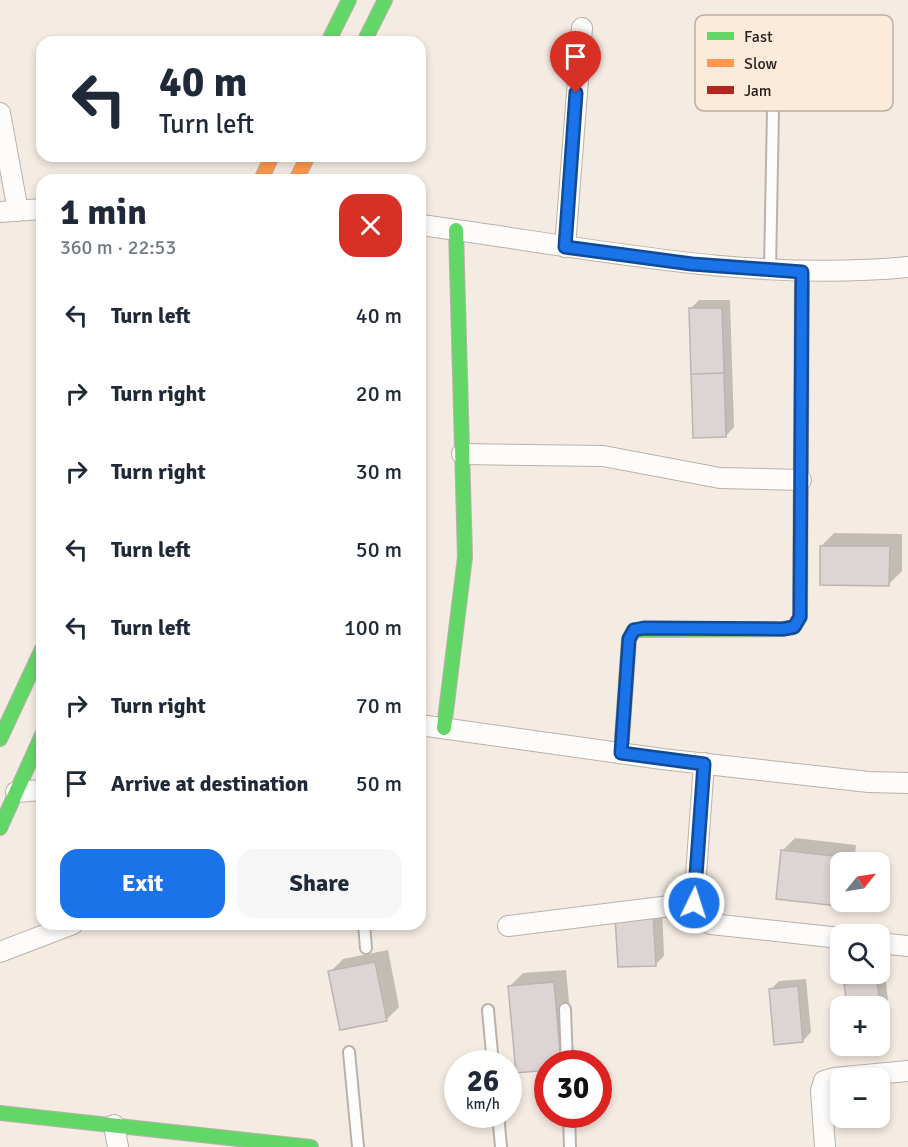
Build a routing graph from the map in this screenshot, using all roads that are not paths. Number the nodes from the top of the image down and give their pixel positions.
1 (349, 0) edge
2 (385, 0) edge
3 (582, 28) dead end
4 (331, 36) edge
5 (367, 36) edge
6 (773, 111) edge
7 (0, 113) edge
8 (36, 209) edge
9 (9, 211) edge
10 (426, 226) edge
11 (456, 230) junction
12 (565, 247) junction
13 (908, 267) edge
14 (770, 270) junction
15 (802, 272) junction
16 (462, 454) junction
17 (801, 480) junction
18 (36, 662) edge
19 (426, 726) edge
20 (444, 728) junction
21 (0, 739) edge
22 (36, 748) edge
23 (621, 753) junction
24 (704, 764) junction
25 (908, 783) edge
26 (36, 790) edge
27 (16, 792) junction
28 (0, 828) edge
29 (694, 903) junction
30 (508, 926) dead end
31 (57, 930) edge
32 (364, 930) edge
33 (830, 937) edge
34 (890, 944) edge
35 (908, 946) edge
36 (366, 948) dead end
37 (0, 952) edge
38 (565, 1010) dead end
39 (488, 1011) dead end
40 (492, 1050) edge
41 (566, 1050) edge
42 (349, 1052) dead end
43 (908, 1071) edge
44 (0, 1113) edge
45 (114, 1125) junction
46 (499, 1128) edge
47 (569, 1128) edge
48 (118, 1147) edge
49 (311, 1147) edge
50 (358, 1147) edge
51 (501, 1147) edge
52 (570, 1147) edge
53 (825, 1147) edge

1 - 4 main road
2 - 5 main road
3 - 12 street
6 - 14 lane
7 - 9 street
8 - 9 street
10 - 11 street
11 - 12 street
11 - 16 main road
12 - 14 street
13 - 15 street
14 - 15 street
15 - 17 main road
16 - 17 street
16 - 20 main road
17 - 23 main road
18 - 21 main road
19 - 20 street
20 - 23 street
22 - 27 main road
23 - 24 street
24 - 25 street
24 - 29 street
26 - 27 street
27 - 28 main road
29 - 30 street
29 - 33 street
31 - 37 street
32 - 36 lane
34 - 35 street
38 - 41 lane
39 - 40 lane
42 - 50 lane
43 - 53 street
44 - 45 main road
45 - 48 street
45 - 49 main road
46 - 51 lane
47 - 52 lane

